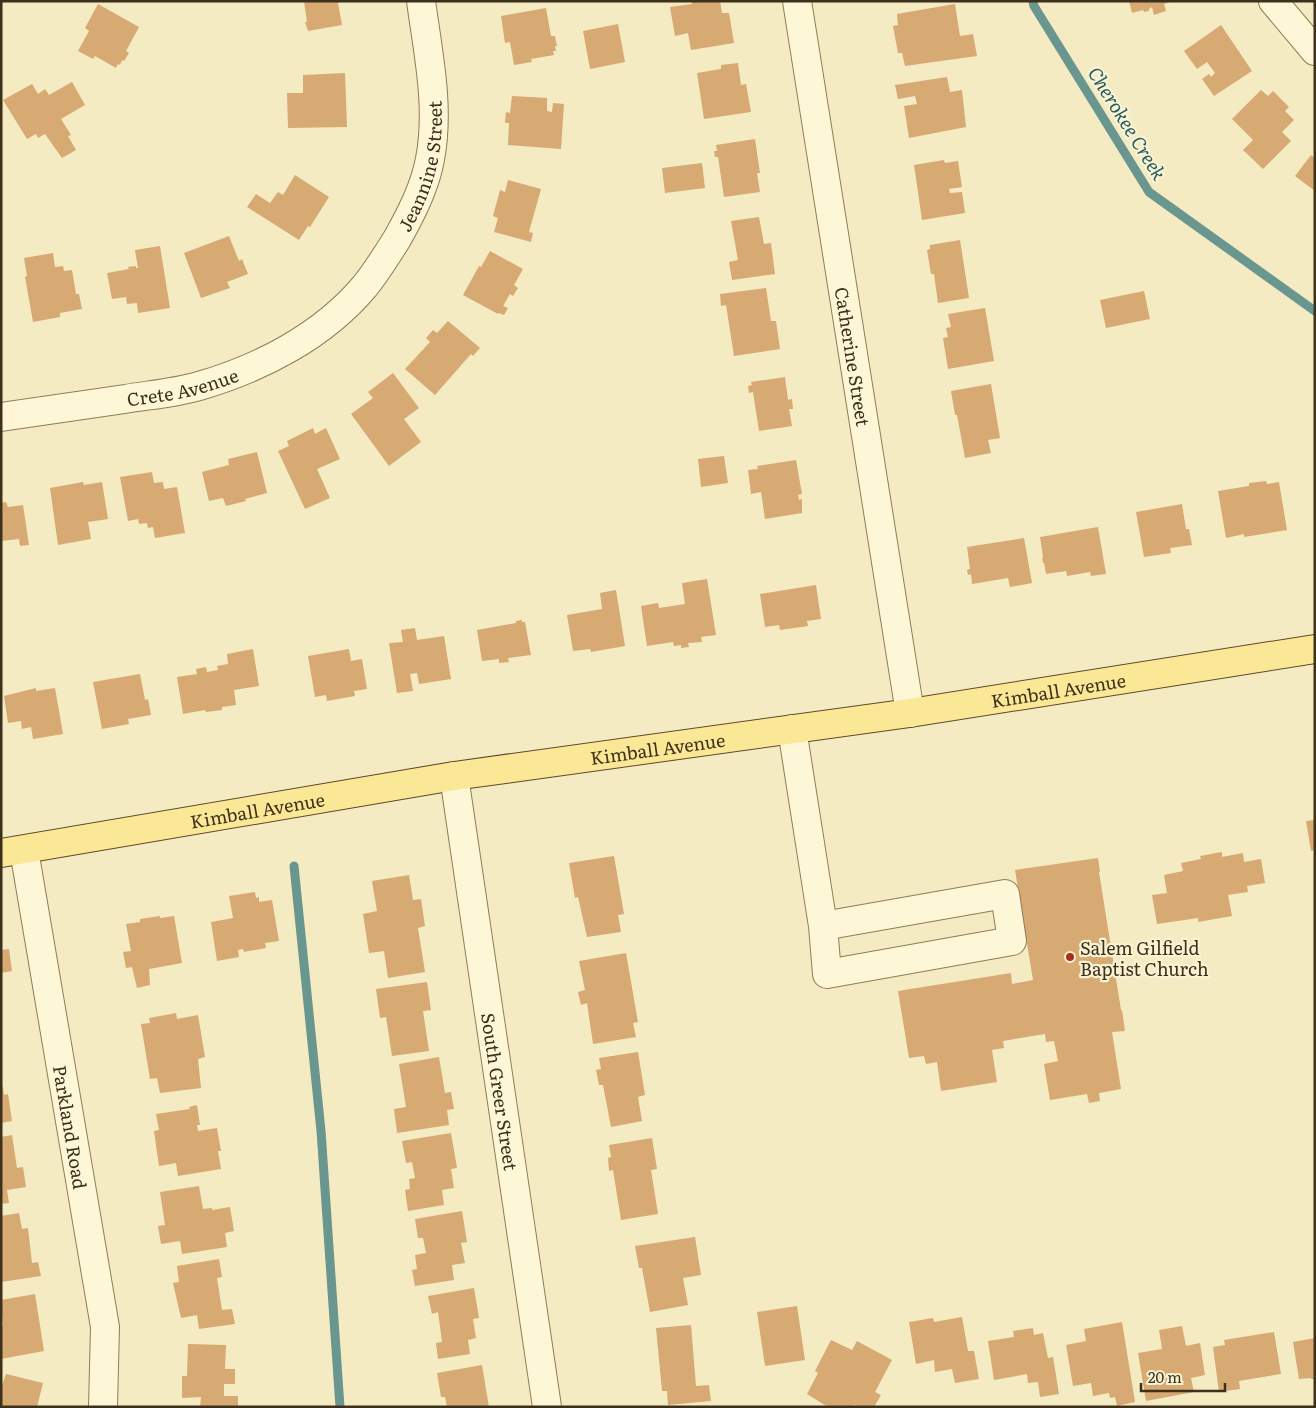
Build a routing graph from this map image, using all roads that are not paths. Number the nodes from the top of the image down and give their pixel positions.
1 (421, 1) edge
2 (797, 1) edge
3 (1273, 1) edge
4 (1315, 51) edge
5 (344, 308) joint
6 (1, 417) edge
7 (1315, 650) edge
8 (910, 713) junction
9 (792, 729) junction
10 (454, 776) junction
11 (13, 851) edge
12 (823, 926) junction
13 (102, 1407) edge
14 (547, 1407) edge

1 - 5 street, Jeannine Street
2 - 8 street, Catherine Street
3 - 4 street
5 - 6 street, Crete Avenue
7 - 8 main road, Kimball Avenue
8 - 9 main road, Kimball Avenue
9 - 10 main road, Kimball Avenue
9 - 12 street
10 - 11 main road, Kimball Avenue
10 - 14 street, South Greer Street
11 - 13 street, Parkland Road
12 - 12 street

